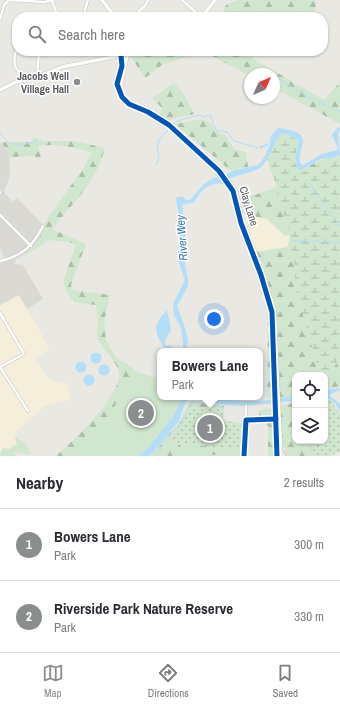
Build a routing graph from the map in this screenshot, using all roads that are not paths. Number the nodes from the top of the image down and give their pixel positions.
1 (52, 0) edge
2 (88, 0) edge
3 (102, 0) edge
4 (148, 0) edge
5 (182, 0) edge
6 (215, 0) edge
7 (139, 11) dead end
8 (56, 12) edge
9 (85, 12) edge
10 (111, 12) edge
11 (196, 12) edge
12 (204, 12) edge
13 (0, 19) edge
14 (15, 56) edge
15 (39, 56) edge
16 (110, 56) edge
17 (127, 56) edge
18 (37, 77) junction
19 (22, 81) junction
20 (0, 90) edge
21 (0, 215) edge
22 (43, 226) dead end
23 (31, 246) junction
24 (0, 261) edge
25 (0, 313) edge
26 (0, 367) edge
27 (246, 406) dead end
28 (28, 411) dead end
29 (278, 417) junction
30 (246, 420) junction
31 (279, 439) junction
32 (280, 449) joint
33 (244, 456) edge
34 (280, 456) edge

1 - 8 street
1 - 13 street
2 - 9 street
3 - 10 street
4 - 7 street
5 - 11 street
6 - 12 street
14 - 19 street
15 - 18 street
16 - 18 street
17 - 29 street, Clay Lane
18 - 19 street
19 - 20 street
21 - 23 street
22 - 23 street
23 - 24 street
25 - 26 street
26 - 28 street
27 - 30 street
29 - 30 street
29 - 31 street, Clay Lane
30 - 33 street
31 - 32 street, Clay Lane
31 - 34 street, Clay Lane
32 - 34 highway

